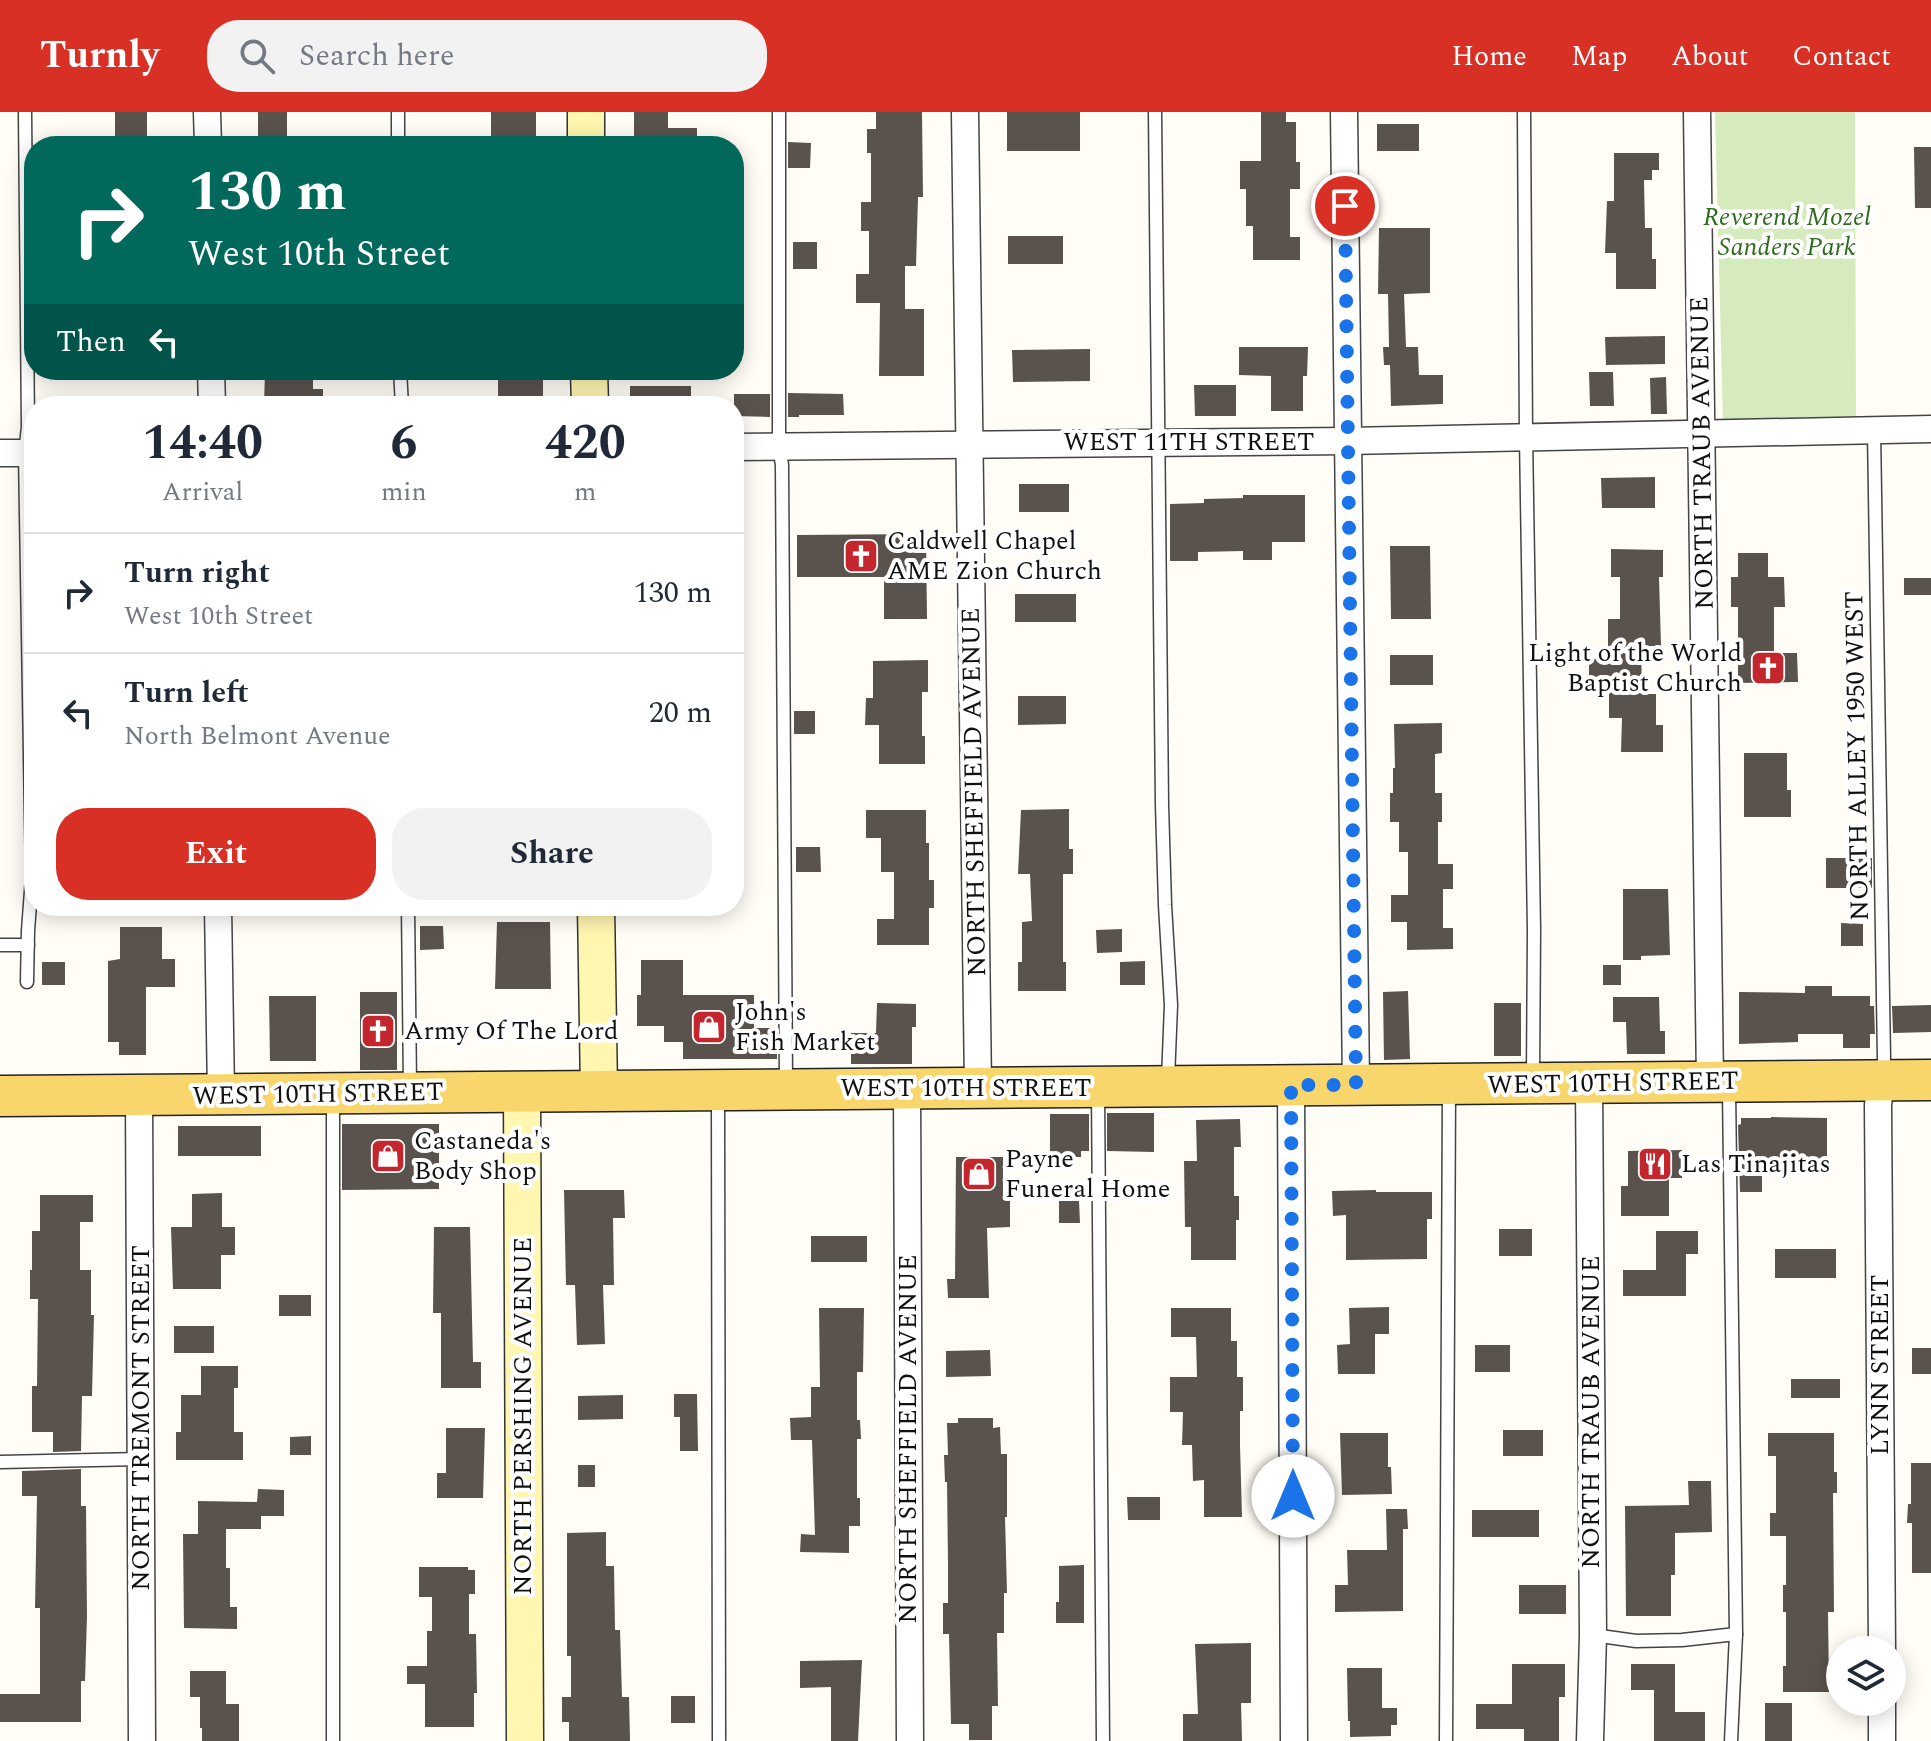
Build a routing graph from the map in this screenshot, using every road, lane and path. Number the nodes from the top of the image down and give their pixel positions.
1 (25, 112) edge
2 (207, 112) edge
3 (398, 112) edge
4 (586, 112) edge
5 (779, 112) edge
6 (965, 112) edge
7 (1155, 112) edge
8 (1344, 112) edge
9 (1524, 112) edge
10 (1697, 112) edge
11 (25, 136) edge
12 (208, 136) edge
13 (398, 136) edge
14 (586, 136) edge
15 (1931, 429) edge
16 (1874, 431) junction
17 (1702, 434) junction
18 (1526, 437) junction
19 (1348, 441) junction
20 (1159, 442) junction
21 (970, 444) junction
22 (779, 446) junction
23 (744, 447) edge
24 (20, 453) edge
25 (24, 594) edge
26 (30, 916) edge
27 (218, 916) edge
28 (408, 916) edge
29 (596, 916) edge
30 (0, 945) edge
31 (28, 945) junction
32 (27, 982) dead end
33 (1931, 1080) edge
34 (1881, 1081) junction
35 (1719, 1082) junction
36 (1533, 1083) junction
37 (1589, 1083) junction
38 (1449, 1084) junction
39 (1291, 1085) junction
40 (1356, 1085) junction
41 (1168, 1086) junction
42 (1098, 1087) junction
43 (978, 1088) junction
44 (907, 1089) junction
45 (718, 1090) junction
46 (786, 1090) junction
47 (599, 1091) junction
48 (522, 1092) junction
49 (410, 1093) junction
50 (221, 1094) junction
51 (333, 1094) junction
52 (139, 1095) junction
53 (0, 1096) edge
54 (141, 1459) junction
55 (0, 1462) edge
56 (1736, 1634) junction
57 (1593, 1635) junction
58 (1882, 1636) edge
59 (1882, 1716) edge
60 (142, 1741) edge
61 (333, 1741) edge
62 (525, 1741) edge
63 (719, 1741) edge
64 (910, 1741) edge
65 (1103, 1741) edge
66 (1294, 1741) edge
67 (1446, 1741) edge
68 (1590, 1741) edge
69 (1731, 1741) edge
70 (1882, 1741) edge

1 - 11 lane
2 - 12 street
3 - 13 lane
4 - 14 street
5 - 22 lane
6 - 21 street, NORTH SHEFFIELD AVENUE
7 - 20 lane
8 - 19 street
9 - 18 lane
10 - 17 street, NORTH TRAUB AVENUE
15 - 16 street, WEST 11TH STREET
16 - 17 street, WEST 11TH STREET
16 - 34 lane, NORTH ALLEY 1950 WEST
17 - 18 street, WEST 11TH STREET
17 - 35 street, NORTH TRAUB AVENUE
18 - 19 street, WEST 11TH STREET
18 - 36 lane
19 - 20 street, WEST 11TH STREET
19 - 40 street
20 - 21 street, WEST 11TH STREET
20 - 41 lane
21 - 22 street, WEST 11TH STREET
21 - 43 street, NORTH SHEFFIELD AVENUE
22 - 23 street, WEST 11TH STREET
22 - 46 lane
24 - 25 lane
26 - 31 lane
27 - 50 street
28 - 49 lane
29 - 47 street
30 - 31 lane
31 - 32 lane
33 - 34 main road, WEST 10TH STREET
34 - 35 main road, WEST 10TH STREET
34 - 58 street, LYNN STREET
35 - 37 main road, WEST 10TH STREET
35 - 56 lane
36 - 37 main road, WEST 10TH STREET
36 - 38 main road, WEST 10TH STREET
37 - 57 street, NORTH TRAUB AVENUE
38 - 40 main road, WEST 10TH STREET
38 - 67 lane
39 - 40 main road, WEST 10TH STREET
39 - 41 main road, WEST 10TH STREET
39 - 66 street
41 - 42 main road, WEST 10TH STREET
42 - 43 main road, WEST 10TH STREET
42 - 65 lane
43 - 44 main road, WEST 10TH STREET
44 - 46 main road, WEST 10TH STREET
44 - 64 street, NORTH SHEFFIELD AVENUE
45 - 46 main road, WEST 10TH STREET
45 - 47 main road, WEST 10TH STREET
45 - 63 lane
47 - 48 main road, WEST 10TH STREET
48 - 49 main road, WEST 10TH STREET
48 - 62 street, NORTH PERSHING AVENUE
49 - 51 main road, WEST 10TH STREET
50 - 51 main road, WEST 10TH STREET
50 - 52 main road, WEST 10TH STREET
51 - 61 lane
52 - 53 main road, WEST 10TH STREET
52 - 54 street, NORTH TREMONT STREET
54 - 55 lane
54 - 60 street, NORTH TREMONT STREET
56 - 57 lane
56 - 69 lane
57 - 68 street, NORTH TRAUB AVENUE
59 - 70 street

